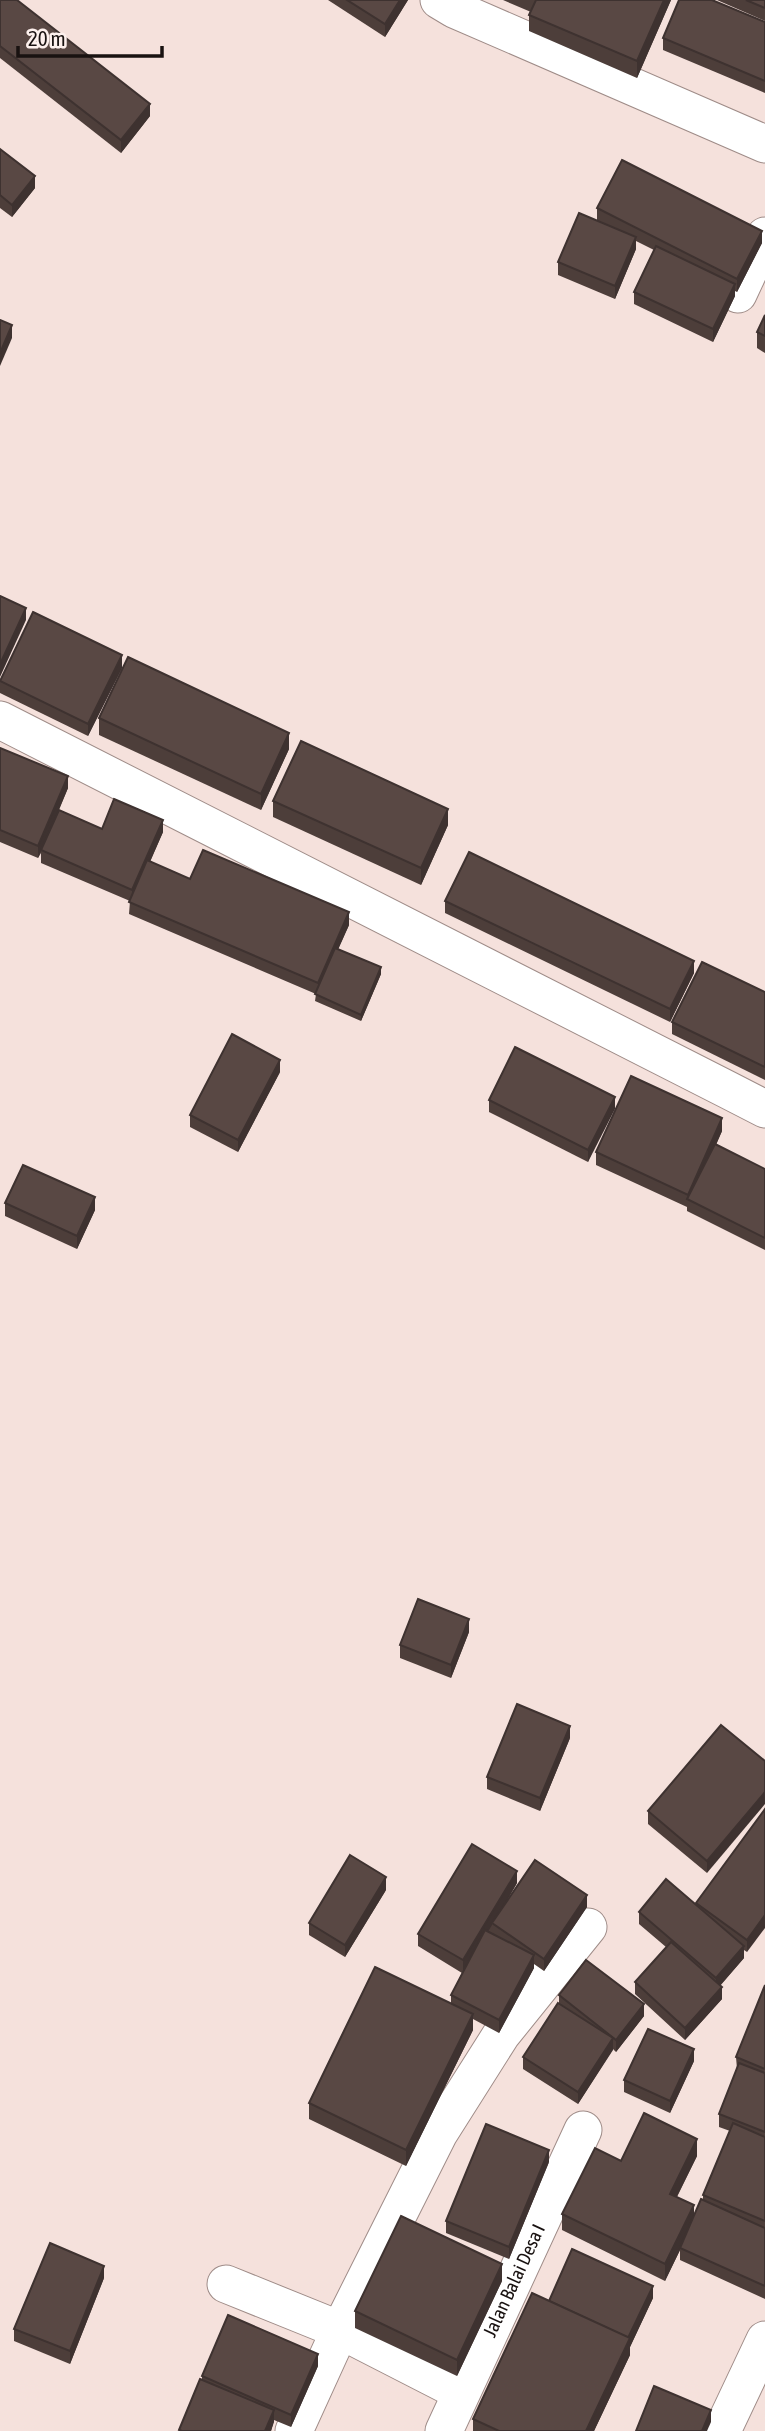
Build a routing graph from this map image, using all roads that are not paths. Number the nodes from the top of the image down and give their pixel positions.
1 (439, 0) edge
2 (765, 145) edge
3 (765, 236) edge
4 (738, 294) edge
5 (0, 720) edge
6 (765, 1109) edge
7 (589, 1927) dead end
8 (583, 2130) dead end
9 (226, 2284) dead end
10 (340, 2330) junction
11 (765, 2340) edge
12 (461, 2392) junction
13 (294, 2431) edge
14 (444, 2431) edge
15 (722, 2431) edge

1 - 2 street
3 - 4 street
5 - 6 street
7 - 10 street
8 - 12 street, Jalan Balai Desa I
9 - 10 street
10 - 12 street
10 - 13 street
11 - 15 street
12 - 14 street, Jalan Balai Desa I

